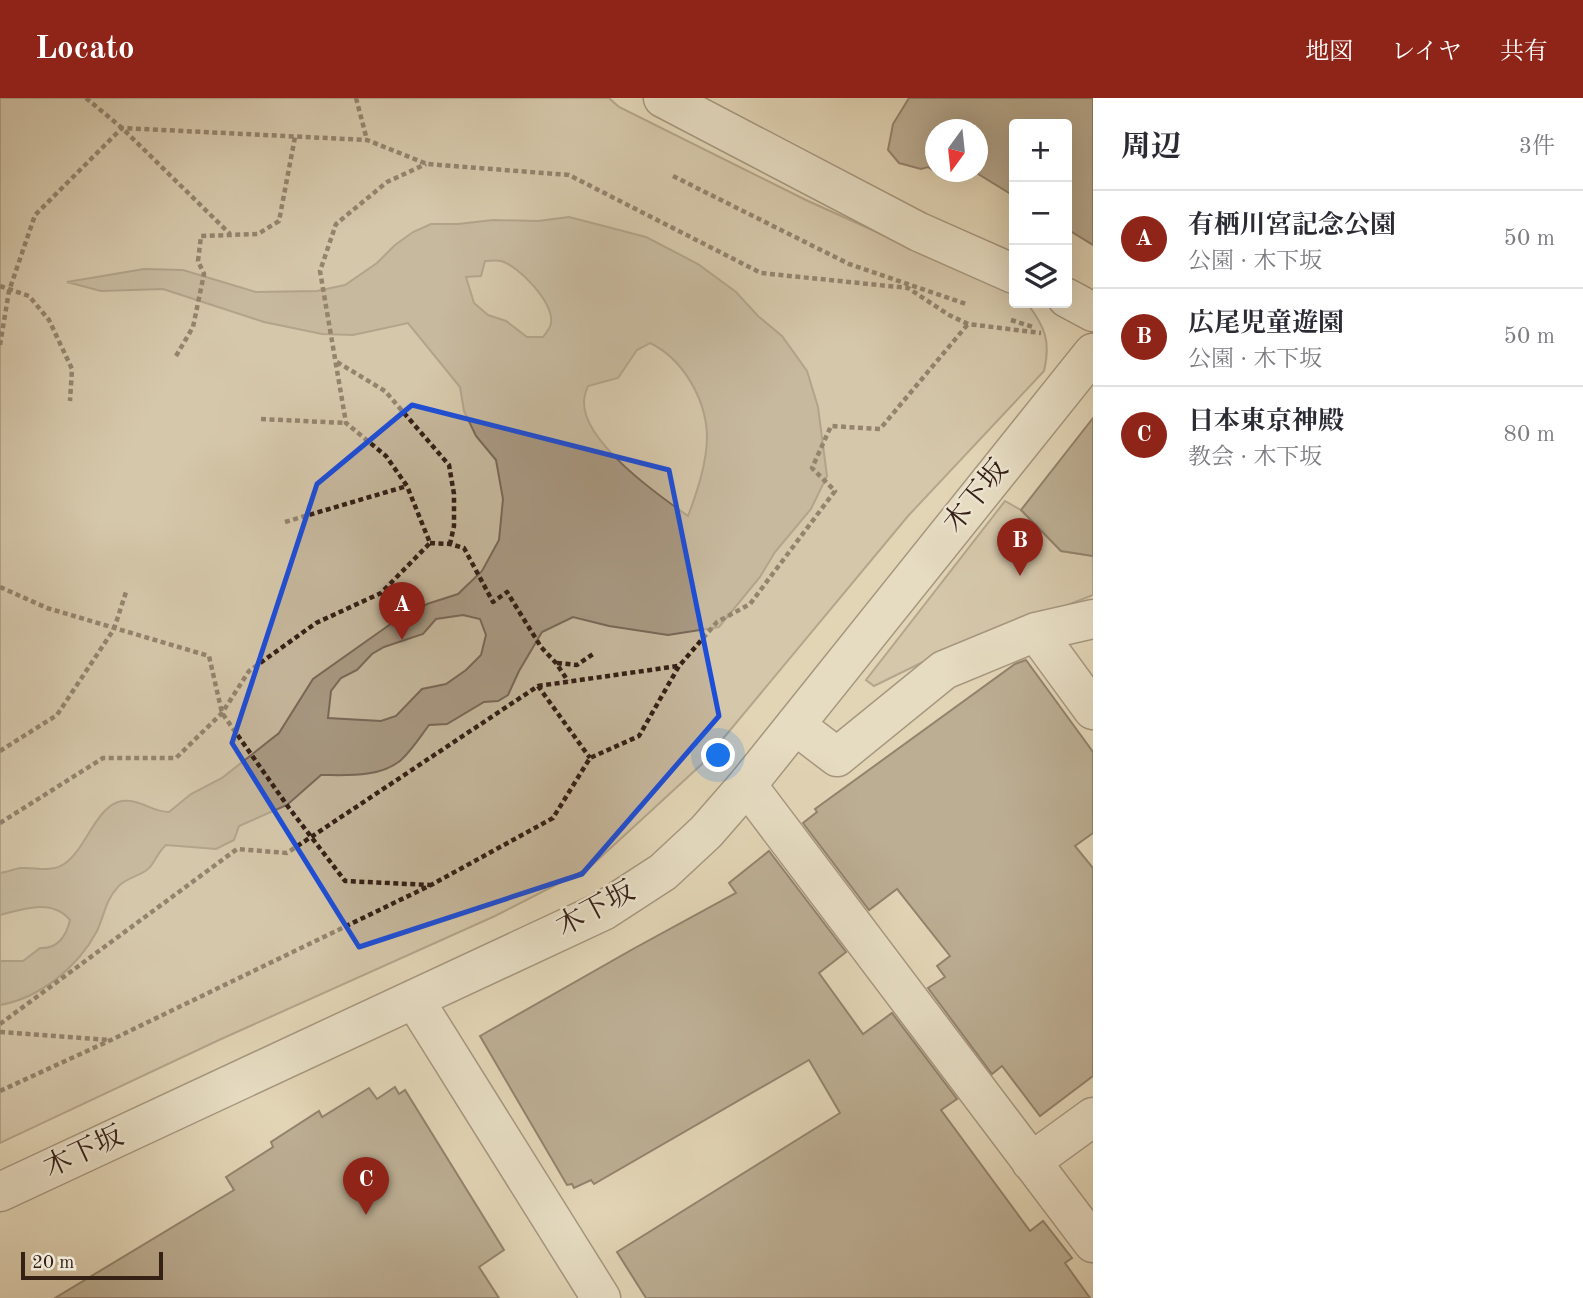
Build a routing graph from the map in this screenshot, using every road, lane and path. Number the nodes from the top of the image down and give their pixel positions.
1 (86, 98) edge
2 (356, 98) edge
3 (663, 98) edge
4 (122, 128) junction
5 (295, 137) junction
6 (367, 140) junction
7 (427, 164) junction
8 (673, 176) dead end
9 (230, 233) junction
10 (1009, 272) edge
11 (0, 286) edge
12 (9, 291) junction
13 (1072, 302) edge
14 (976, 308) dead end
15 (1093, 312) edge
16 (1002, 317) dead end
17 (968, 324) junction
18 (0, 345) edge
19 (1093, 353) edge
20 (176, 356) dead end
21 (337, 362) junction
22 (71, 401) dead end
23 (261, 419) dead end
24 (346, 423) junction
25 (407, 486) junction
26 (285, 522) dead end
27 (430, 543) junction
28 (450, 544) junction
29 (0, 587) edge
30 (126, 592) dead end
31 (1093, 619) edge
32 (114, 629) junction
33 (1036, 632) junction
34 (593, 654) dead end
35 (556, 663) junction
36 (679, 666) junction
37 (568, 681) junction
38 (538, 686) junction
39 (1093, 710) edge
40 (222, 713) junction
41 (795, 725) junction
42 (0, 751) edge
43 (590, 758) junction
44 (747, 785) junction
45 (0, 823) edge
46 (310, 838) junction
47 (431, 885) junction
48 (414, 999) junction
49 (0, 1024) edge
50 (0, 1031) edge
51 (111, 1040) junction
52 (0, 1091) edge
53 (1093, 1117) edge
54 (1031, 1162) junction
55 (0, 1192) edge
56 (1093, 1243) edge
57 (600, 1298) edge

1 - 4 path
2 - 6 path
3 - 10 street
4 - 5 path
4 - 9 path
4 - 12 path
5 - 6 path
5 - 9 path
6 - 7 path
7 - 17 path
7 - 21 path
8 - 14 path
9 - 20 path
11 - 12 path
12 - 18 path
12 - 22 path
13 - 15 street
16 - 17 path
17 - 36 path
19 - 41 street, 木下坂
21 - 24 path
21 - 28 path
23 - 24 path
24 - 25 path
25 - 26 path
25 - 27 path
27 - 28 path
27 - 40 path
28 - 35 path
29 - 32 path
30 - 32 path
31 - 33 street
32 - 40 path
32 - 42 path
33 - 39 street
33 - 41 street
34 - 35 path
35 - 37 path
36 - 37 path
36 - 43 path
37 - 38 path
38 - 43 path
38 - 46 path
40 - 45 path
40 - 46 path
41 - 44 street, 木下坂
43 - 47 path
44 - 48 street, 木下坂
44 - 54 street
46 - 47 path
46 - 49 path
47 - 51 path
48 - 55 street, 木下坂
48 - 57 street
50 - 51 path
51 - 52 path
53 - 54 street
54 - 56 street

